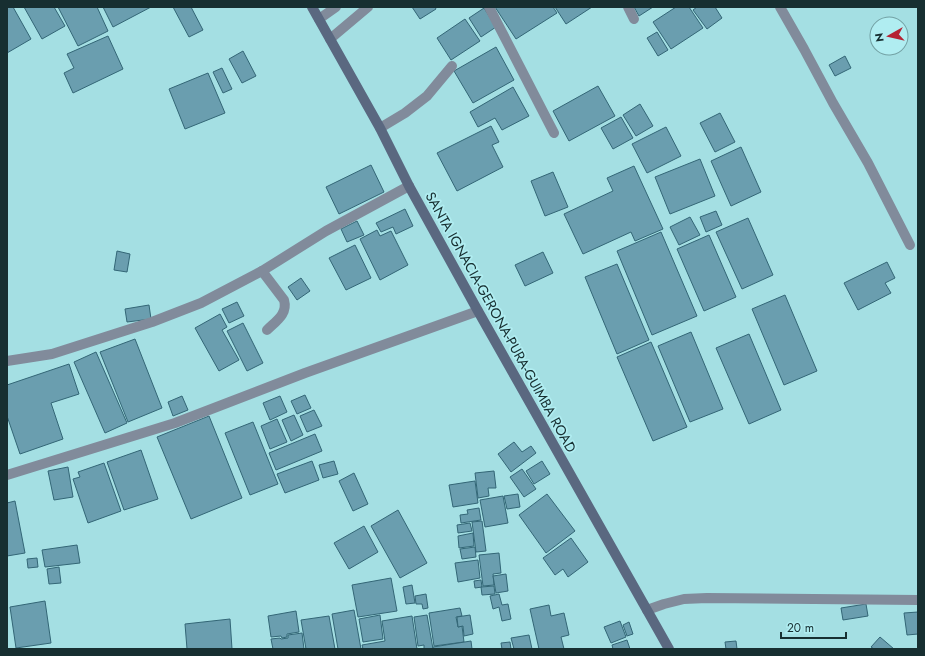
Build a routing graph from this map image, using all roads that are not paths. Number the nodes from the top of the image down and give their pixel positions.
1 (312, 7) edge
2 (336, 7) edge
3 (368, 7) edge
4 (489, 7) edge
5 (628, 7) edge
6 (780, 7) edge
7 (634, 18) dead end
8 (319, 19) junction
9 (330, 40) junction
10 (452, 66) dead end
11 (380, 128) junction
12 (554, 133) dead end
13 (409, 186) junction
14 (910, 245) dead end
15 (262, 270) junction
16 (478, 311) junction
17 (267, 330) dead end
18 (7, 361) edge
19 (7, 475) edge
20 (918, 600) edge
21 (647, 610) junction
22 (669, 649) edge

1 - 8 main road, SANTA IGNACIA-GERONA-PURA-GUIMBA ROAD
2 - 8 street
3 - 9 street
4 - 12 street
5 - 7 street
6 - 14 street
8 - 9 main road, SANTA IGNACIA-GERONA-PURA-GUIMBA ROAD
9 - 11 main road, SANTA IGNACIA-GERONA-PURA-GUIMBA ROAD
10 - 11 street
11 - 13 main road, SANTA IGNACIA-GERONA-PURA-GUIMBA ROAD
13 - 15 street
13 - 16 main road, SANTA IGNACIA-GERONA-PURA-GUIMBA ROAD
15 - 17 street
15 - 18 street
16 - 19 street
16 - 21 main road, SANTA IGNACIA-GERONA-PURA-GUIMBA ROAD
20 - 21 street
21 - 22 main road, SANTA IGNACIA-GERONA-PURA-GUIMBA ROAD

